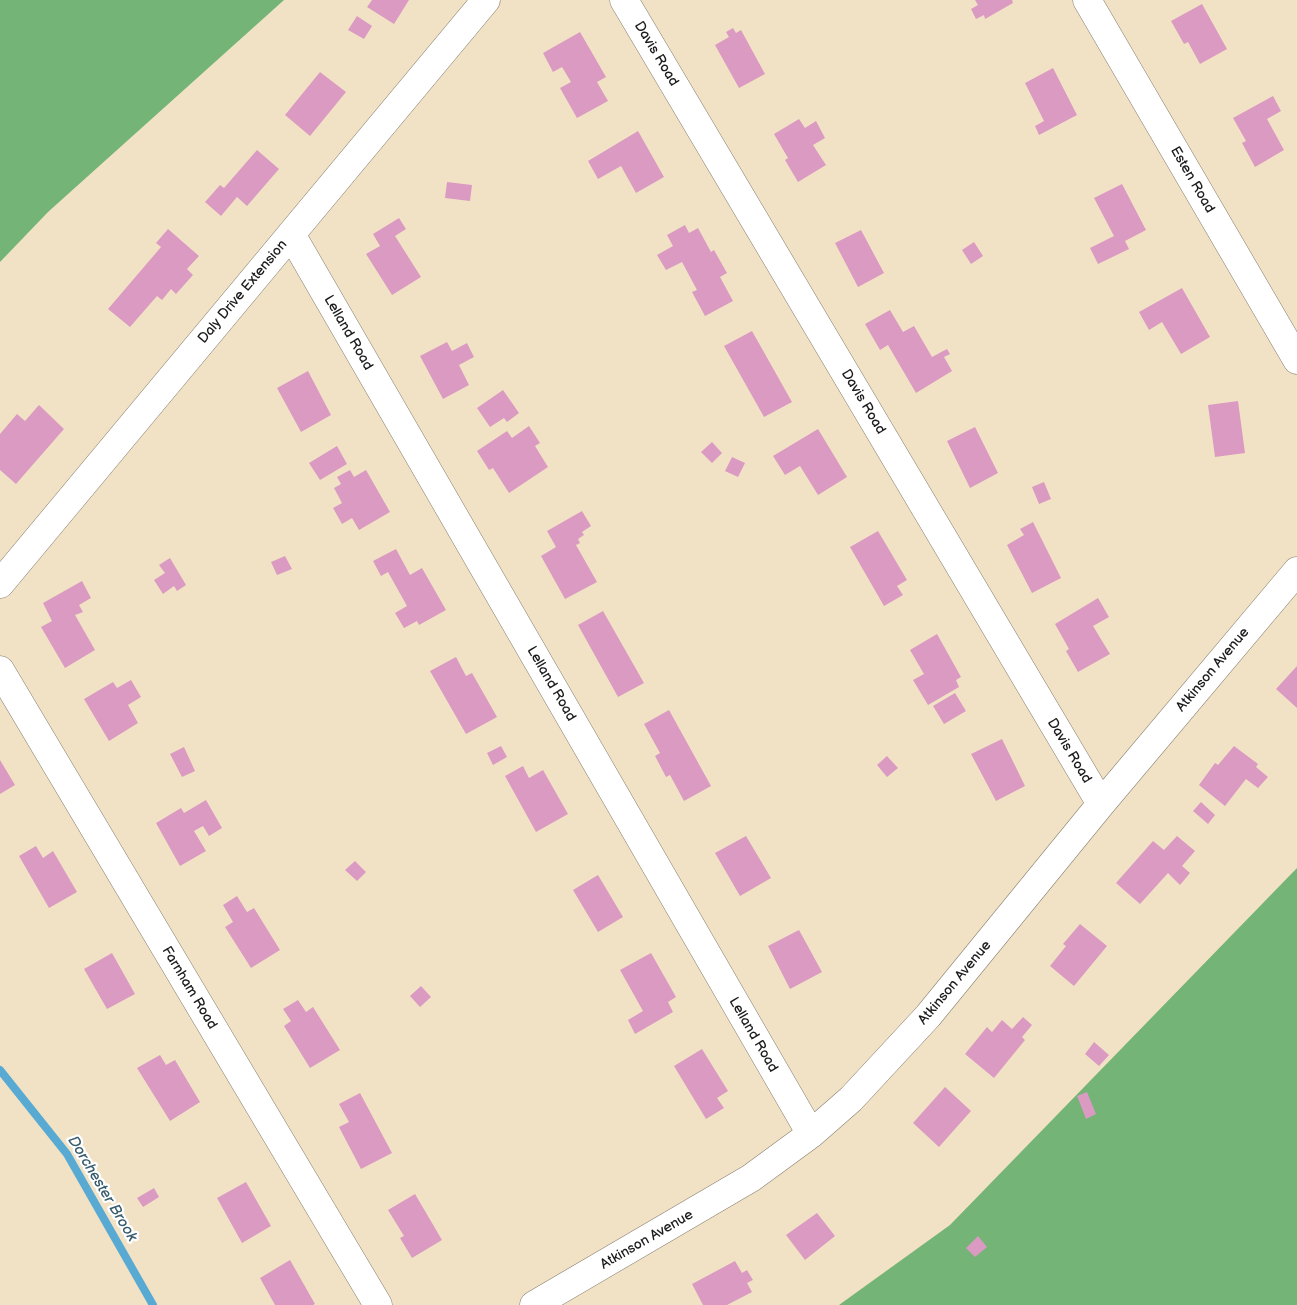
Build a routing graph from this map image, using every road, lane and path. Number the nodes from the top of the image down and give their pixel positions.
1 (486, 0) edge
2 (624, 0) edge
3 (1087, 0) edge
4 (291, 234) junction
5 (1297, 360) edge
6 (1297, 570) edge
7 (0, 584) edge
8 (0, 670) edge
9 (1101, 804) junction
10 (810, 1134) junction
11 (378, 1305) edge
12 (534, 1305) edge

1 - 4 street, Daly Drive Extension
2 - 9 street, Davis Road
3 - 5 street, Esten Road
4 - 7 street, Daly Drive Extension
4 - 10 street, Lelland Road
6 - 9 street, Atkinson Avenue
8 - 11 street, Farnham Road
9 - 10 street, Atkinson Avenue
10 - 12 street, Atkinson Avenue

